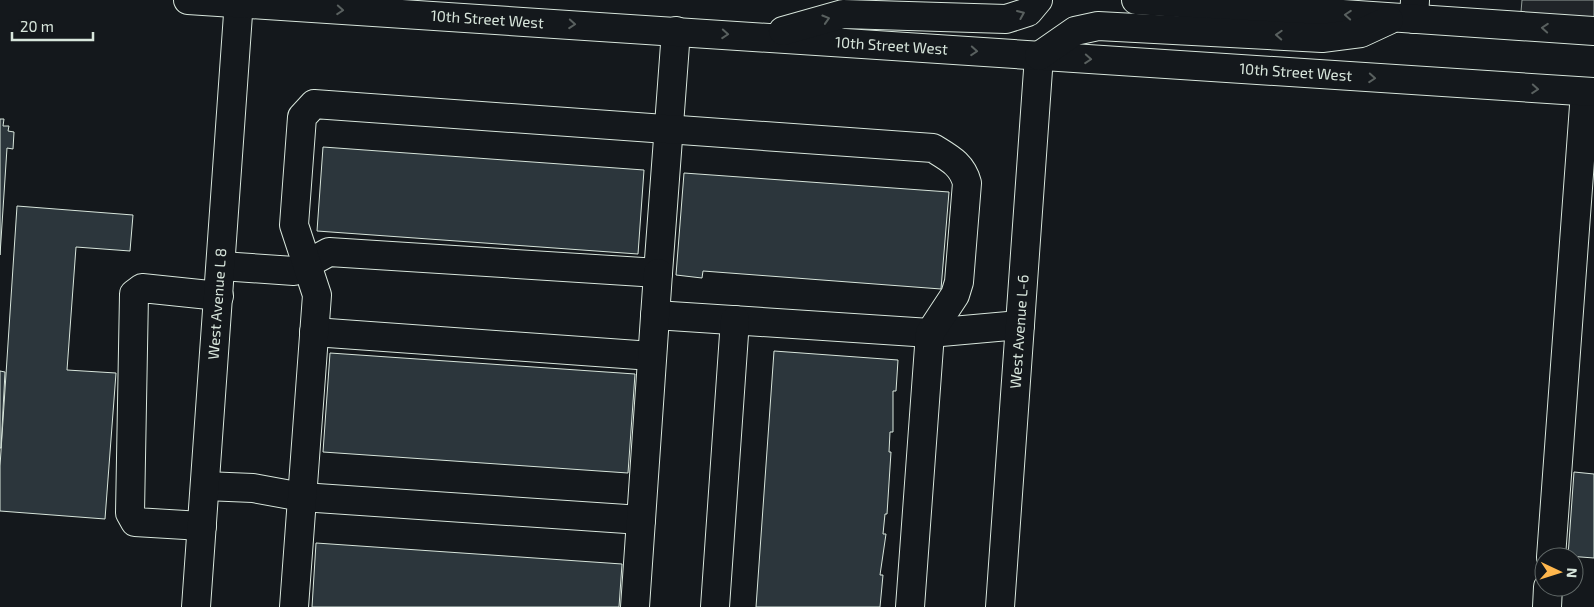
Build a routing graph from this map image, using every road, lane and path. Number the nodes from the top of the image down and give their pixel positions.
1 (188, 0) edge
2 (1038, 0) edge
3 (1136, 0) edge
4 (239, 2) edge
5 (1276, 5) edge
6 (1408, 12) edge
7 (676, 31) junction
8 (1594, 32) edge
9 (762, 37) junction
10 (1039, 56) junction
11 (1589, 92) edge
12 (669, 129) junction
13 (306, 264) junction
14 (221, 266) junction
15 (658, 273) junction
16 (218, 296) junction
17 (655, 314) junction
18 (735, 320) junction
19 (1020, 325) junction
20 (314, 332) junction
21 (930, 333) junction
22 (652, 356) junction
23 (205, 486) junction
24 (302, 497) junction
25 (641, 520) junction
26 (202, 526) junction
27 (1552, 547) edge
28 (196, 607) edge
29 (294, 607) edge
30 (635, 607) edge
31 (716, 607) edge
32 (910, 607) edge
33 (1000, 607) edge

1 - 4 main road, 10th Street West
9 -> 2 main road
3 - 5 main road
4 -> 7 main road, 10th Street West
4 - 14 main road, West Avenue L 8
6 -> 5 main road
8 -> 6 main road
6 -> 10 main road
7 -> 9 main road, 10th Street West
7 - 12 main road
9 -> 10 main road, 10th Street West
10 -> 11 main road, 10th Street West
10 - 19 main road, West Avenue L-6
11 - 27 main road
12 - 13 main road
12 - 15 main road
12 - 21 main road
13 - 14 main road
13 - 15 main road
13 - 20 main road
14 - 16 main road, West Avenue L 8
15 - 17 main road
16 - 23 main road, West Avenue L 8
16 - 26 main road
17 - 18 main road
17 - 22 main road
18 - 21 main road
18 - 31 main road
19 - 21 main road
19 - 33 main road, West Avenue L-6
20 - 22 main road
20 - 24 main road
21 - 32 main road
22 - 25 main road
23 - 24 main road
23 - 26 main road, West Avenue L 8
24 - 25 main road
24 - 29 main road
25 - 30 main road
26 - 28 main road, West Avenue L 8

